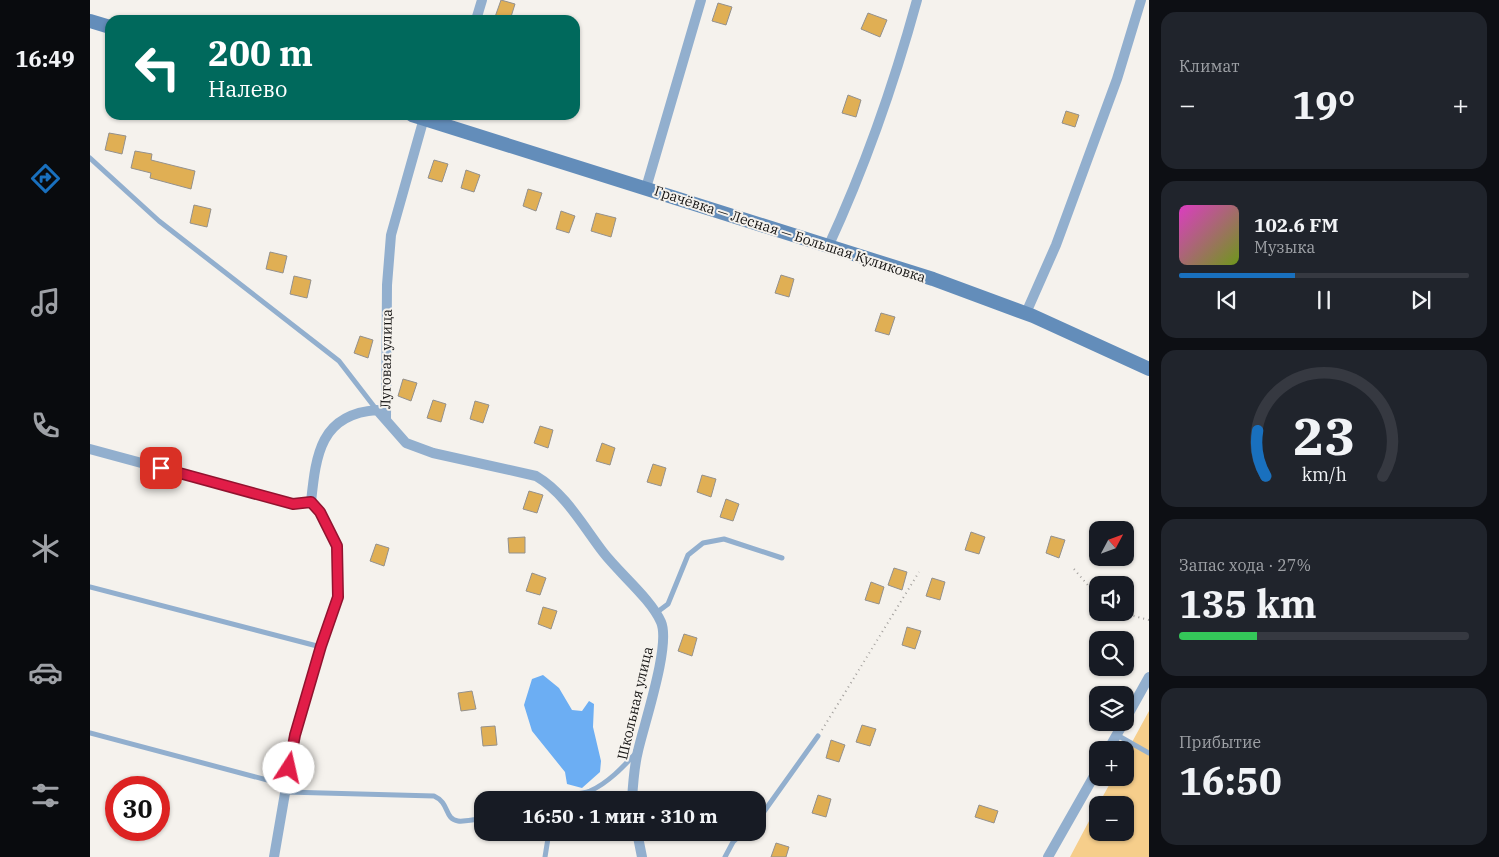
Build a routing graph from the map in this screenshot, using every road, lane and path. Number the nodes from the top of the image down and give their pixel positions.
1 (482, 0) edge
2 (702, 0) edge
3 (917, 0) edge
4 (1141, 0) edge
5 (478, 15) edge
6 (90, 21) edge
7 (105, 26) edge
8 (417, 120) edge
9 (447, 120) edge
10 (90, 158) edge
11 (646, 188) junction
12 (828, 247) junction
13 (1026, 313) junction
14 (1149, 369) edge
15 (377, 410) junction
16 (386, 418) junction
17 (90, 449) edge
18 (311, 502) junction
19 (782, 558) dead end
20 (1074, 568) dead end
21 (919, 572) dead end
22 (1089, 586) edge
23 (90, 587) edge
24 (656, 612) junction
25 (1134, 616) edge
26 (1149, 620) edge
27 (321, 646) junction
28 (1149, 677) edge
29 (1134, 703) edge
30 (1119, 731) edge
31 (90, 733) edge
32 (1117, 735) junction
33 (818, 736) joint
34 (1113, 741) edge
35 (638, 751) junction
36 (1149, 753) edge
37 (1089, 785) edge
38 (286, 788) junction
39 (590, 791) edge
40 (633, 791) edge
41 (766, 809) edge
42 (474, 820) edge
43 (548, 841) edge
44 (638, 841) edge
45 (734, 841) edge
46 (274, 857) edge
47 (545, 857) edge
48 (642, 857) edge
49 (725, 857) edge
50 (1048, 857) edge

1 - 5 street
2 - 11 street
3 - 12 street
4 - 13 street
6 - 7 street
8 - 16 street, Луговая улица
9 - 11 street, Грачёвка — Лесная — Большая Куликовка
10 - 15 lane
11 - 12 street, Грачёвка — Лесная — Большая Куликовка
12 - 13 street, Грачёвка — Лесная — Большая Куликовка
13 - 14 street, Грачёвка — Лесная — Большая Куликовка
15 - 16 street
15 - 18 street
16 - 24 street, Луговая улица
17 - 18 street
18 - 27 street
19 - 24 lane
20 - 22 path
21 - 33 path
23 - 27 lane
24 - 35 street, Школьная улица
25 - 26 path
27 - 38 street
28 - 29 street
30 - 32 street
31 - 38 lane
32 - 34 street
32 - 36 lane
33 - 41 lane
35 - 39 lane
35 - 40 street, Школьная улица
37 - 50 street
38 - 42 lane
38 - 46 street
43 - 47 lane
44 - 48 street
45 - 49 lane

